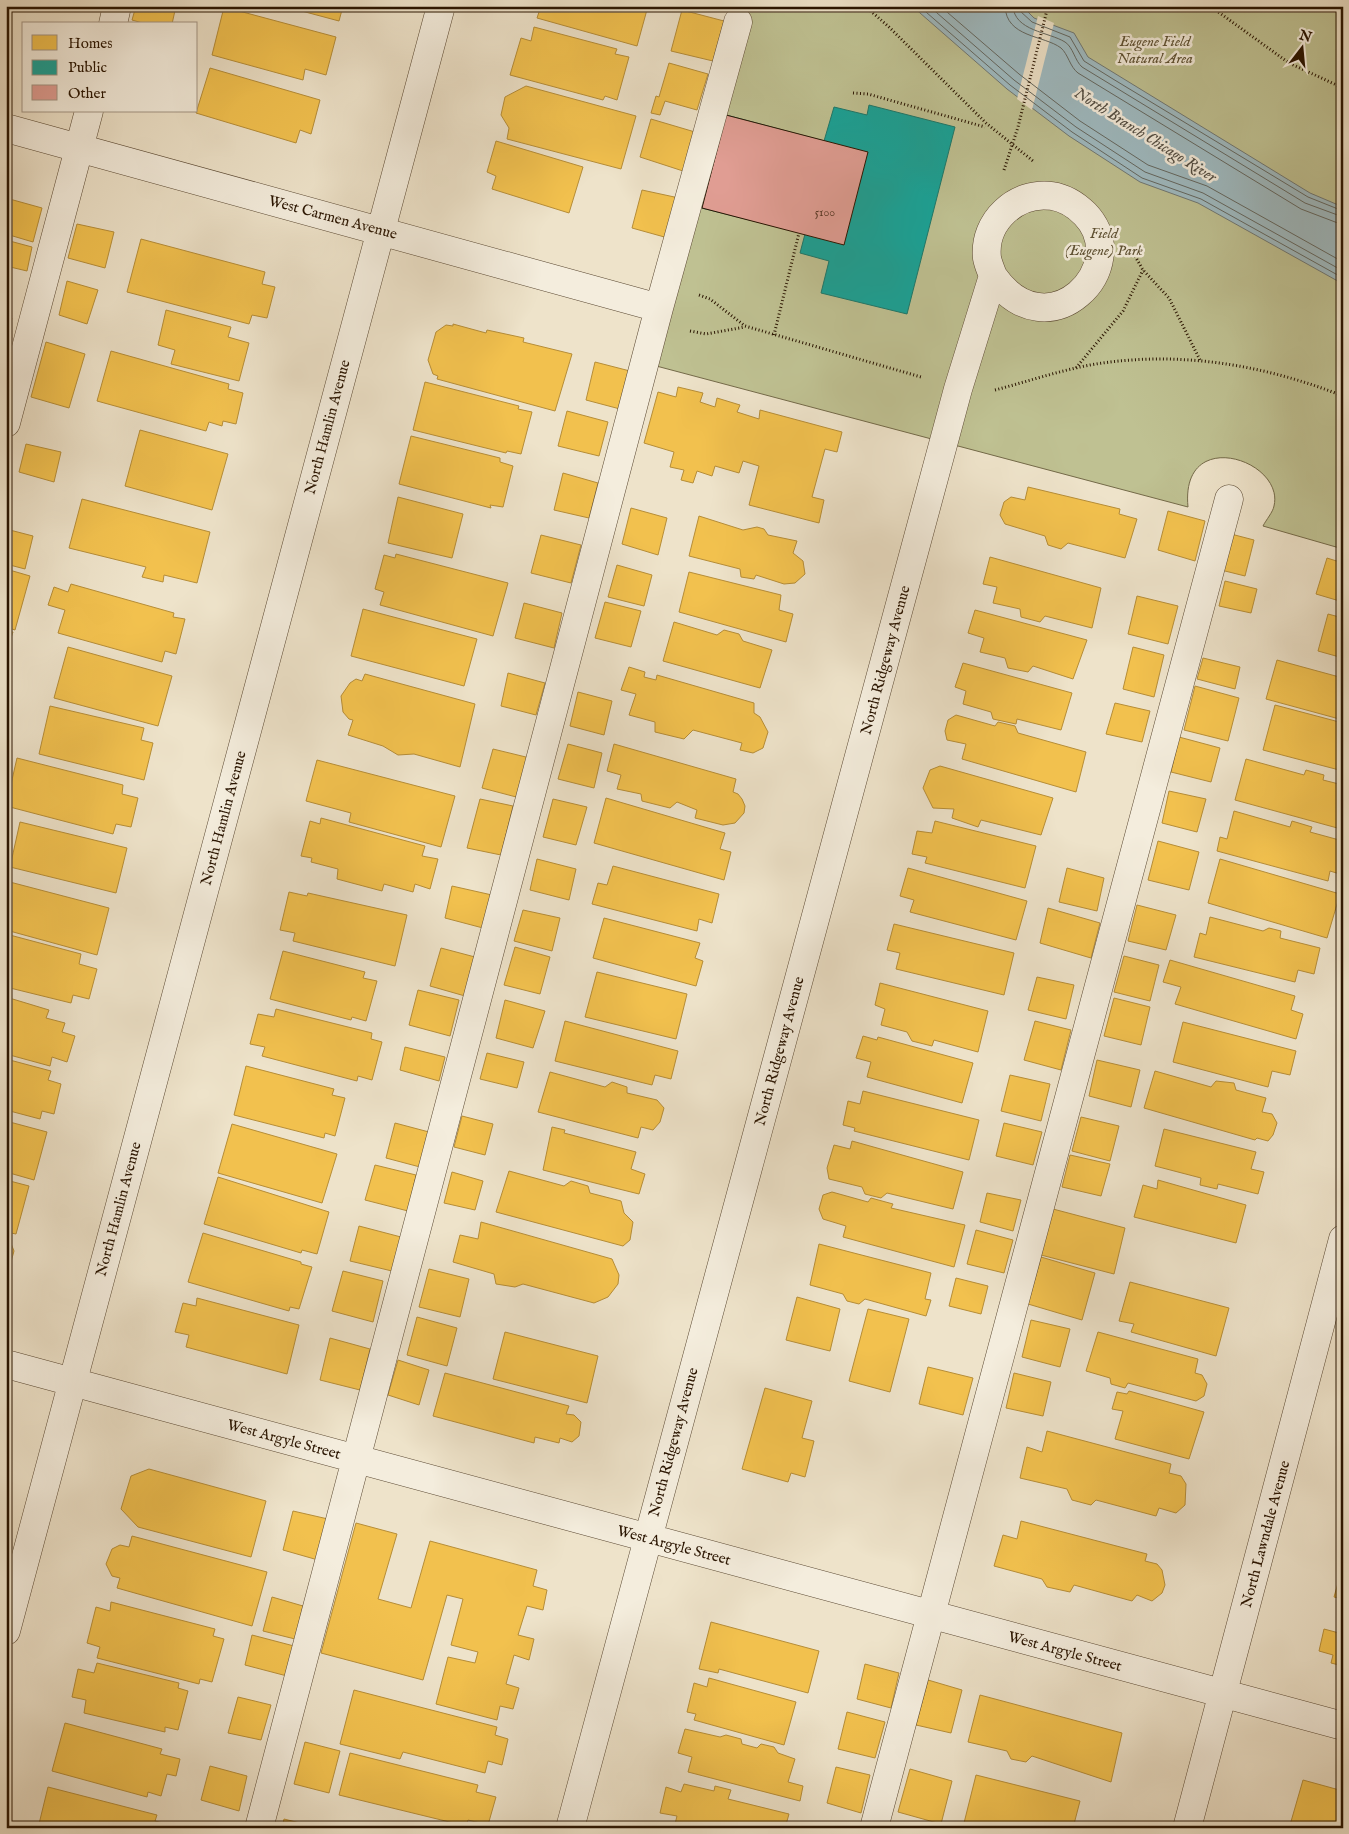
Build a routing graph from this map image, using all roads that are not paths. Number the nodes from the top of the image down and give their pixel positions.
1 (118, 6) edge
2 (441, 6) edge
3 (114, 22) edge
4 (738, 22) dead end
5 (89, 112) edge
6 (6, 128) edge
7 (80, 148) junction
8 (380, 229) junction
9 (993, 276) junction
10 (658, 316) junction
11 (6, 423) edge
12 (1229, 499) dead end
13 (1343, 1240) edge
14 (6, 1364) edge
15 (72, 1382) junction
16 (357, 1459) junction
17 (647, 1538) junction
18 (931, 1615) junction
19 (6, 1630) edge
20 (1222, 1694) junction
21 (1343, 1726) edge
22 (259, 1828) edge
23 (570, 1828) edge
24 (874, 1828) edge
25 (1186, 1828) edge

1 - 3 street
2 - 8 street, North Hamlin Avenue
4 - 10 street
5 - 7 street
6 - 7 street, West Carmen Avenue
7 - 8 street, West Carmen Avenue
7 - 11 street
8 - 10 street, West Carmen Avenue
8 - 15 street, North Hamlin Avenue
9 - 9 street
9 - 17 street, North Ridgeway Avenue
10 - 16 street
12 - 18 street
13 - 20 street, North Lawndale Avenue
14 - 15 street, West Argyle Street
15 - 16 street, West Argyle Street
15 - 19 street, North Hamlin Avenue
16 - 17 street, West Argyle Street
16 - 22 street
17 - 18 street, West Argyle Street
17 - 23 street, North Ridgeway Avenue
18 - 20 street, West Argyle Street
18 - 24 street
20 - 21 street, West Argyle Street
20 - 25 street, North Lawndale Avenue

